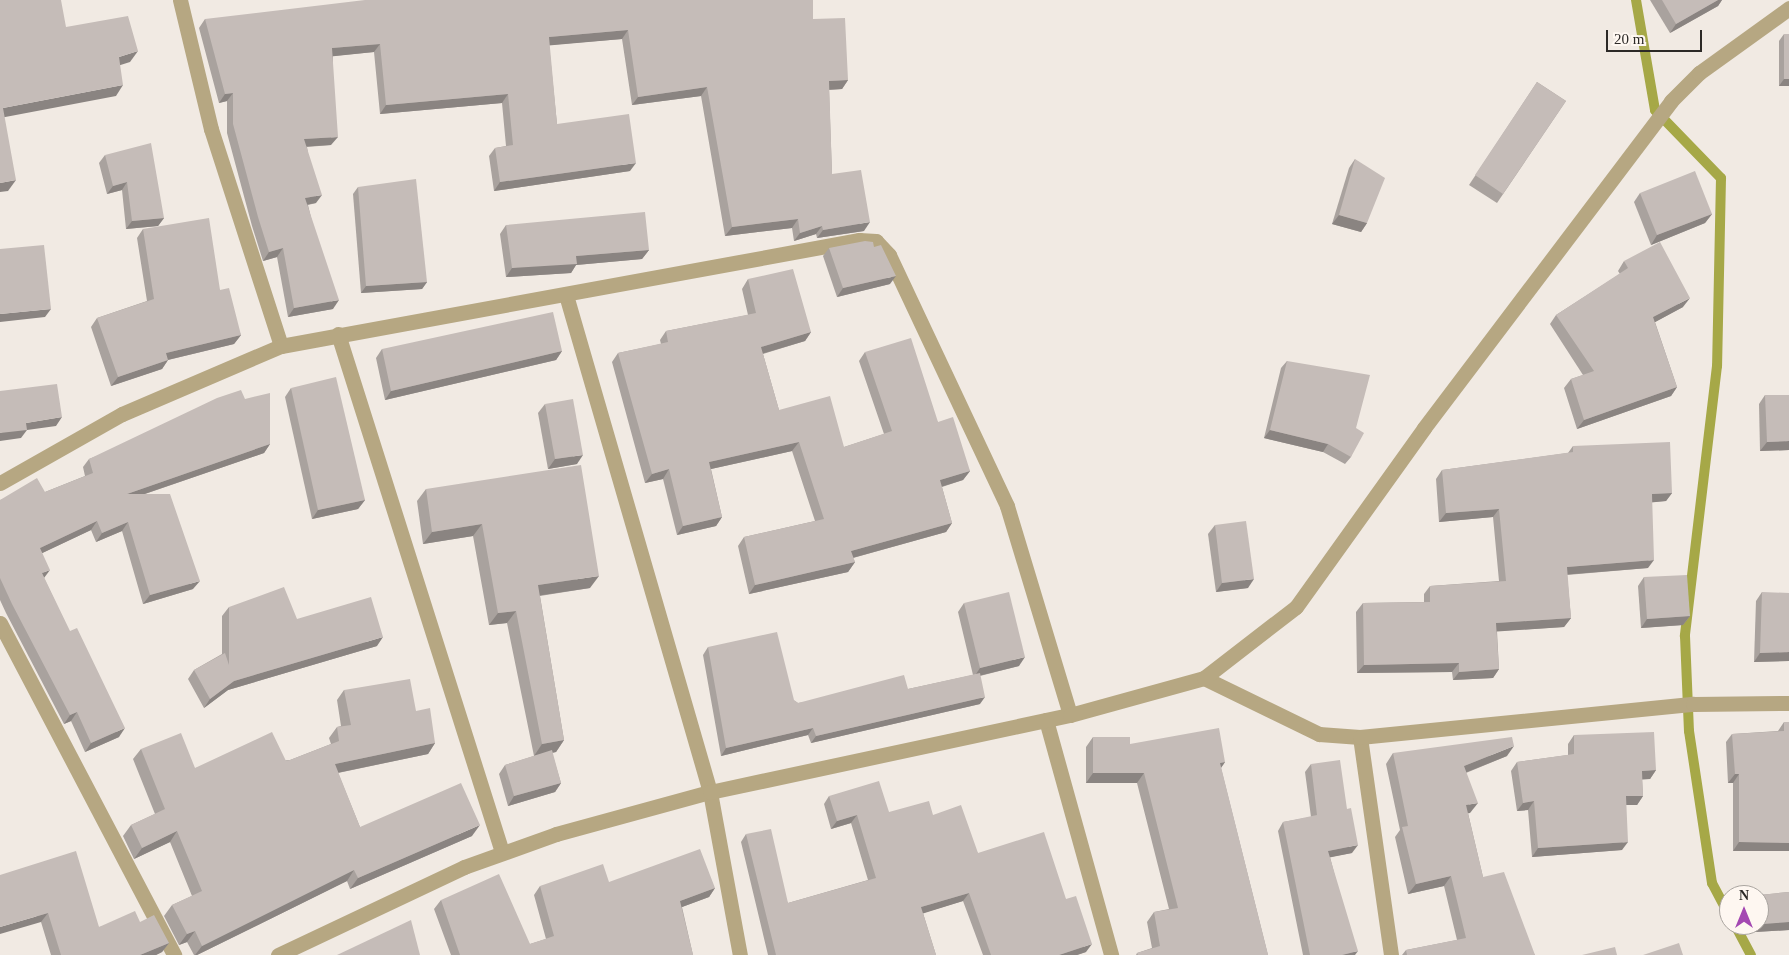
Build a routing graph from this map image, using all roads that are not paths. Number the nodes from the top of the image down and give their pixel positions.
1 (180, 0) edge
2 (1789, 8) edge
3 (566, 295) junction
4 (338, 334) junction
5 (281, 346) junction
6 (0, 483) edge
7 (0, 623) edge
8 (1204, 678) junction
9 (1789, 702) edge
10 (1070, 715) junction
11 (1046, 720) junction
12 (1360, 737) junction
13 (710, 792) junction
14 (502, 852) junction
15 (174, 955) edge
16 (278, 955) edge
17 (740, 955) edge
18 (1111, 955) edge
19 (1391, 955) edge

1 - 5 street
2 - 8 street
3 - 4 street
3 - 10 street
3 - 13 street
4 - 5 street
4 - 14 street
5 - 6 street
7 - 15 street
8 - 10 street
8 - 12 street
9 - 12 street
10 - 11 street
11 - 13 street
11 - 18 street
12 - 19 street
13 - 14 street
13 - 17 street
14 - 16 street

